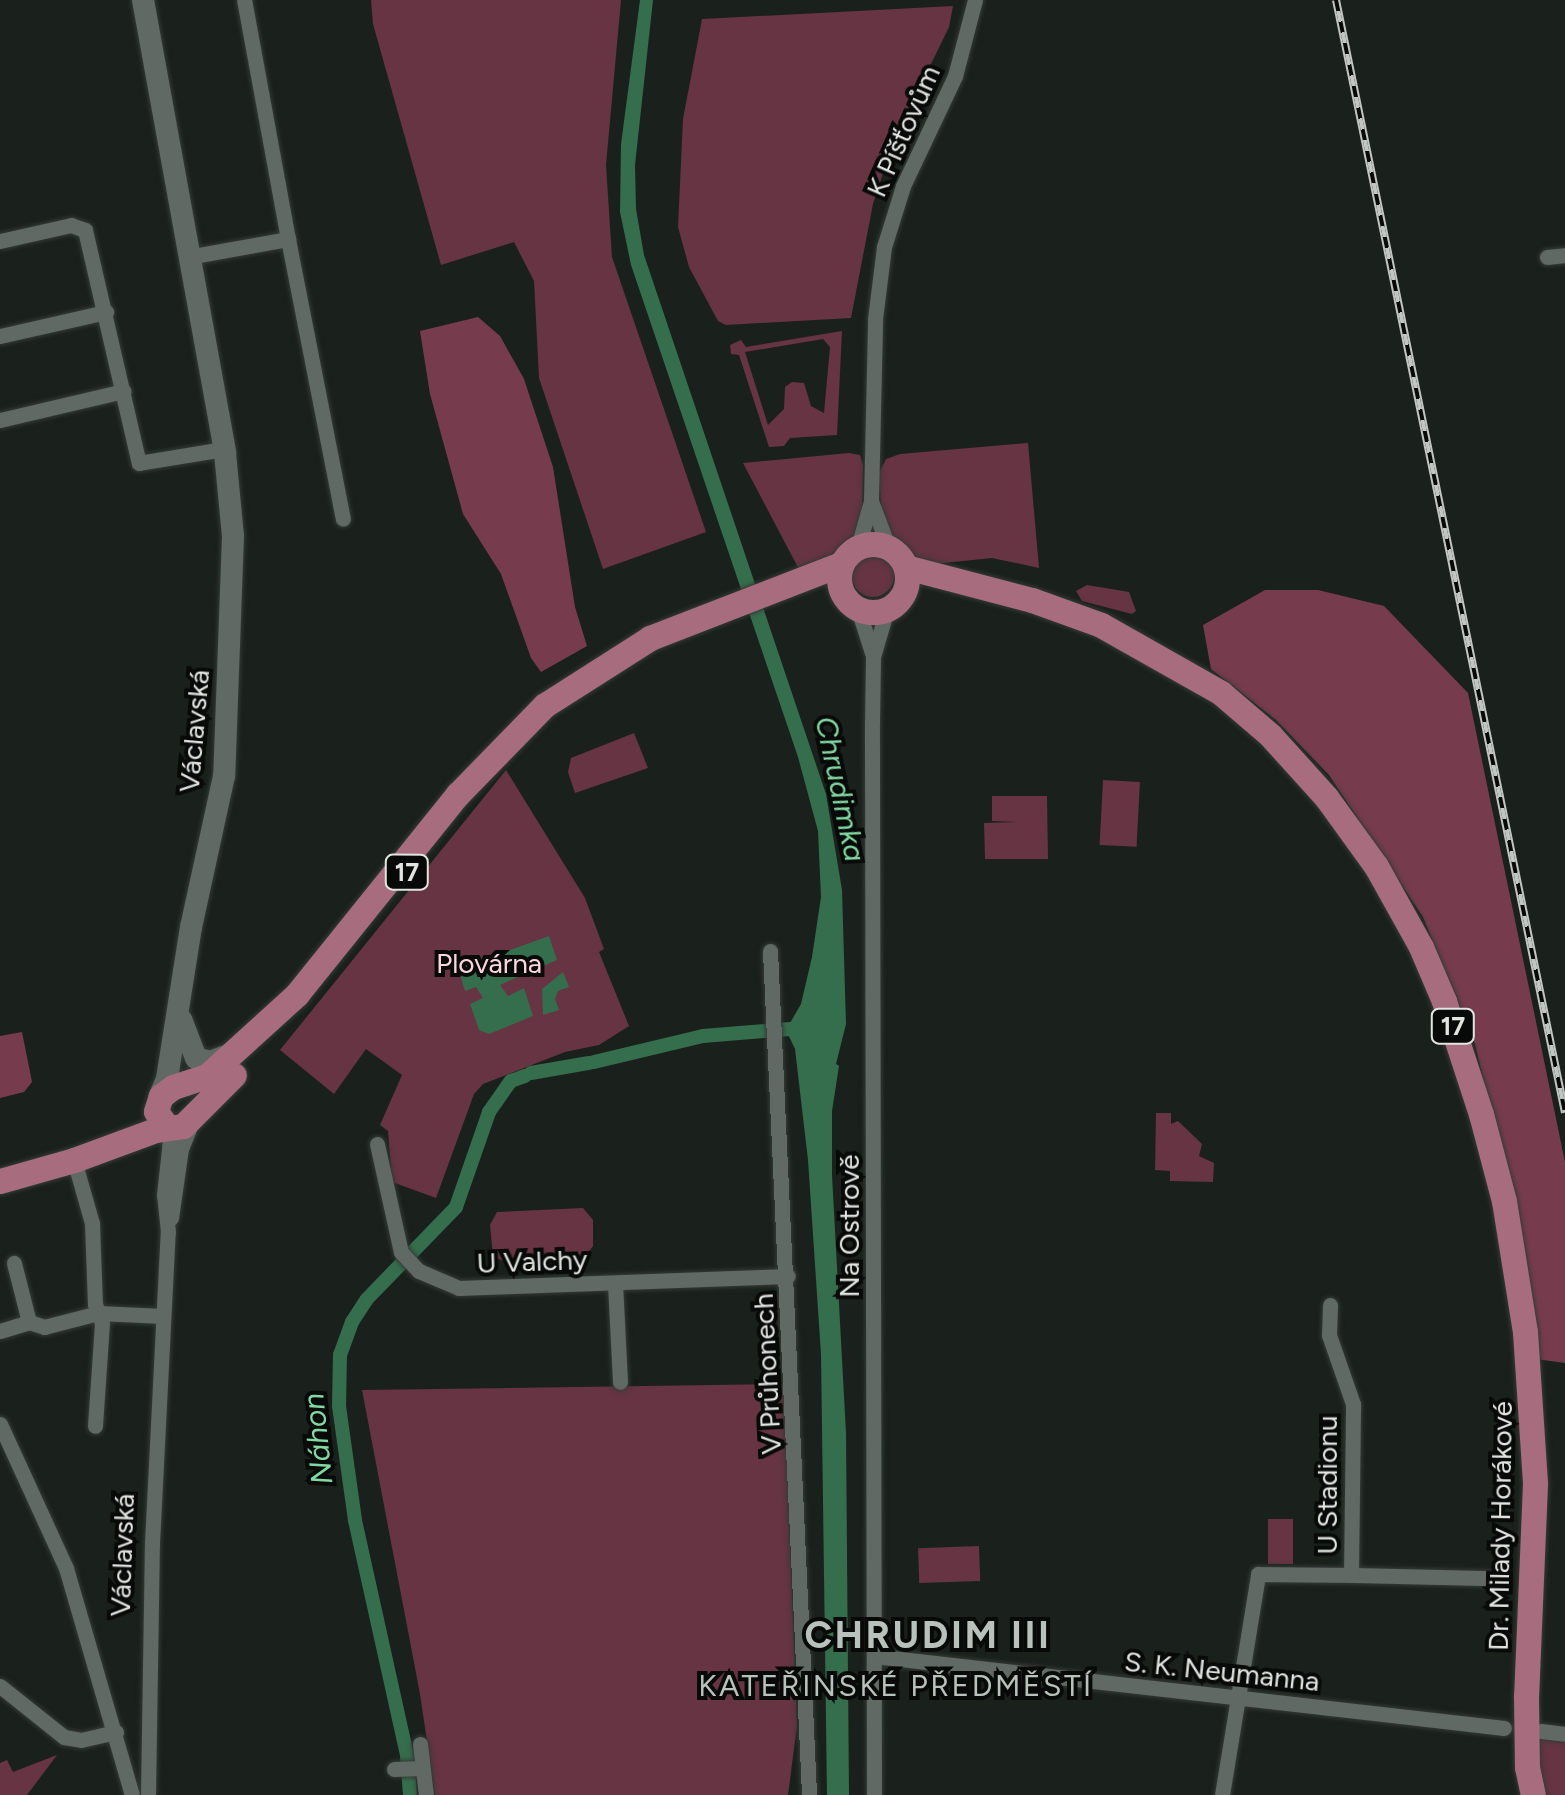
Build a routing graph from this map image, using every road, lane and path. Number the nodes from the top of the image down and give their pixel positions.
1 (143, 0) edge
2 (244, 0) edge
3 (975, 0) edge
4 (288, 238) junction
5 (0, 241) edge
6 (1565, 255) edge
7 (188, 257) junction
8 (1547, 257) dead end
9 (106, 312) junction
10 (0, 336) edge
11 (124, 391) junction
12 (0, 420) edge
13 (224, 449) junction
14 (871, 500) junction
15 (344, 519) dead end
16 (888, 546) junction
17 (850, 555) junction
18 (906, 567) junction
19 (977, 589) junction
20 (787, 591) junction
21 (851, 603) junction
22 (895, 603) junction
23 (873, 658) junction
24 (573, 684) junction
25 (770, 951) dead end
26 (180, 1016) junction
27 (235, 1052) junction
28 (190, 1085) junction
29 (158, 1100) junction
30 (197, 1115) junction
31 (167, 1127) junction
32 (376, 1144) dead end
33 (74, 1160) junction
34 (0, 1168) edge
35 (0, 1181) edge
36 (168, 1232) junction
37 (14, 1263) dead end
38 (788, 1276) junction
39 (615, 1283) junction
40 (1330, 1306) dead end
41 (98, 1313) junction
42 (162, 1316) junction
43 (29, 1322) junction
44 (0, 1331) edge
45 (620, 1382) dead end
46 (0, 1424) edge
47 (95, 1426) dead end
48 (1351, 1576) junction
49 (1486, 1578) dead end
50 (874, 1656) junction
51 (0, 1686) edge
52 (1526, 1696) junction
53 (1236, 1697) junction
54 (1504, 1728) dead end
55 (1541, 1731) dead end
56 (116, 1732) junction
57 (1565, 1734) edge
58 (420, 1744) dead end
59 (418, 1768) junction
60 (394, 1769) dead end
61 (879, 1794) edge
62 (132, 1795) edge
63 (148, 1795) edge
64 (426, 1795) edge
65 (809, 1795) edge
66 (1222, 1795) edge
67 (1515, 1795) edge
68 (1533, 1795) edge

1 - 7 street, Václavská
2 - 4 street
3 - 14 street, K Píšťovům
4 - 7 street
4 - 15 street
5 - 9 street
6 - 8 street
7 - 13 street, Václavská
9 - 10 street
9 - 11 street
11 - 12 street
11 - 13 street
13 - 26 street, Václavská
14 - 16 street
14 - 17 street
16 - 17 main road, 17
16 - 18 main road
17 - 20 main road, 17
17 - 21 main road
18 - 19 main road, Dr. Milady Horákové / 17
18 - 22 main road
19 - 22 main road, Dr. Milady Horákové / 17
19 - 52 main road, Dr. Milady Horákové / 17
20 - 21 main road, 17
20 - 24 main road, 17
21 - 22 main road, 17
21 - 23 street, Na Ostrově
22 - 23 street, Na Ostrově
23 - 50 street, Na Ostrově
24 - 27 main road, 17
24 - 30 main road, 17
25 - 38 street, V Průhonech
26 - 27 street
26 - 28 street, Václavská
26 - 29 street, Václavská
27 - 28 main road, 17
28 - 29 main road
28 - 30 main road
29 - 31 main road
29 - 34 main road
30 - 31 main road
30 - 36 street, Václavská
31 - 33 main road
31 - 36 street, Václavská
32 - 39 street, U Valchy
33 - 35 main road
33 - 41 street
36 - 42 street, Václavská
37 - 43 street
38 - 39 street, U Valchy
38 - 65 street, V Průhonech
39 - 45 street
40 - 48 street, U Stadionu
41 - 42 street
41 - 43 street
41 - 47 street
42 - 63 street, Václavská
43 - 44 street
46 - 56 street
48 - 49 street
48 - 53 street, U Stadionu
50 - 53 street, S. K. Neumanna
50 - 61 street, Na Ostrově
51 - 56 street
52 - 67 main road, Dr. Milady Horákové / 17
52 - 68 main road, Dr. Milady Horákové / 17
53 - 54 street, S. K. Neumanna
53 - 66 street
55 - 57 street
56 - 62 street
58 - 59 street
59 - 60 street
59 - 64 street

